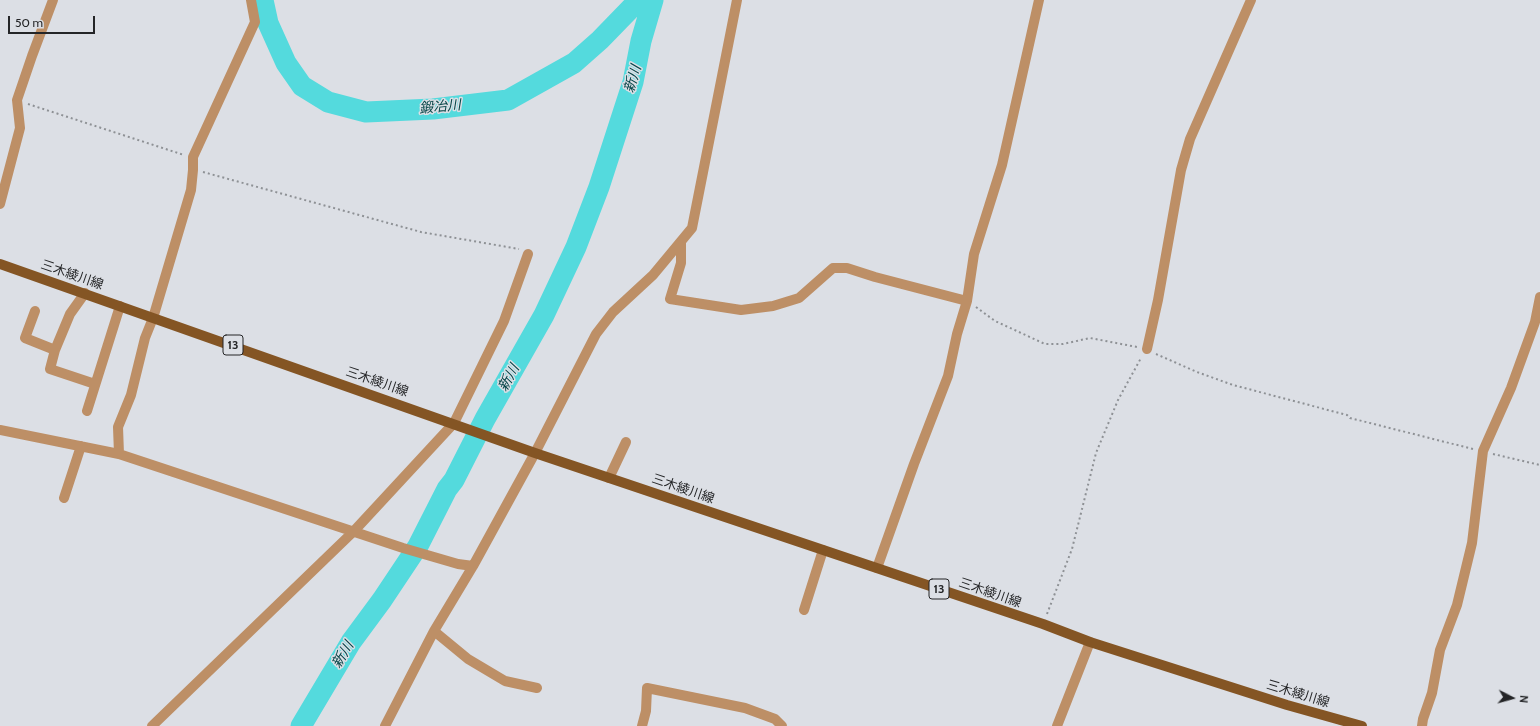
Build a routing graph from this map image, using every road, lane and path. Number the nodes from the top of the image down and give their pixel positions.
1 (53, 0) edge
2 (251, 0) edge
3 (737, 0) edge
4 (1039, 0) edge
5 (1251, 0) edge
6 (17, 100) junction
7 (192, 157) junction
8 (193, 170) junction
9 (0, 204) edge
10 (681, 242) junction
11 (528, 254) joint
12 (0, 264) edge
13 (85, 294) junction
14 (1540, 297) edge
15 (967, 301) junction
16 (120, 306) junction
17 (35, 311) dead end
18 (153, 318) junction
19 (1147, 349) junction
20 (55, 350) junction
21 (95, 384) junction
22 (87, 411) dead end
23 (454, 423) junction
24 (0, 430) edge
25 (626, 442) dead end
26 (81, 446) junction
27 (1483, 451) junction
28 (534, 453) junction
29 (119, 454) junction
30 (1540, 465) edge
31 (609, 478) junction
32 (64, 498) dead end
33 (354, 532) junction
34 (823, 550) junction
35 (473, 566) junction
36 (877, 568) junction
37 (804, 610) dead end
38 (1043, 624) junction
39 (434, 631) junction
40 (1090, 642) junction
41 (537, 688) dead end
42 (152, 726) edge
43 (386, 726) edge
44 (642, 726) edge
45 (782, 726) edge
46 (1057, 726) edge
47 (1362, 726) edge
48 (1422, 726) edge

1 - 6 street
2 - 7 street
3 - 10 street
4 - 15 street
5 - 19 street
6 - 7 path
6 - 9 street
7 - 8 street
8 - 11 path
8 - 18 street
10 - 15 street
10 - 28 street
11 - 23 street
12 - 13 main road, 三木綾川線 / 13
13 - 16 main road, 三木綾川線 / 13
13 - 20 street
14 - 27 street
15 - 19 path
15 - 36 street
16 - 18 main road, 三木綾川線 / 13
16 - 21 street
17 - 20 street
18 - 23 main road, 三木綾川線 / 13
18 - 29 street
19 - 27 path
19 - 38 path
20 - 21 street
21 - 22 street
23 - 28 main road, 三木綾川線 / 13
23 - 33 street
24 - 26 street
25 - 31 street
26 - 29 street
26 - 32 street
27 - 30 path
27 - 48 street
28 - 31 main road, 三木綾川線 / 13
28 - 35 street
29 - 33 street
31 - 34 main road, 三木綾川線 / 13
33 - 35 street
33 - 42 street
34 - 36 main road, 三木綾川線 / 13
34 - 37 street
35 - 39 street
36 - 38 main road, 三木綾川線 / 13
38 - 40 main road, 三木綾川線 / 13
39 - 41 street
39 - 43 street
40 - 46 street
40 - 47 main road, 三木綾川線 / 13
44 - 45 street

